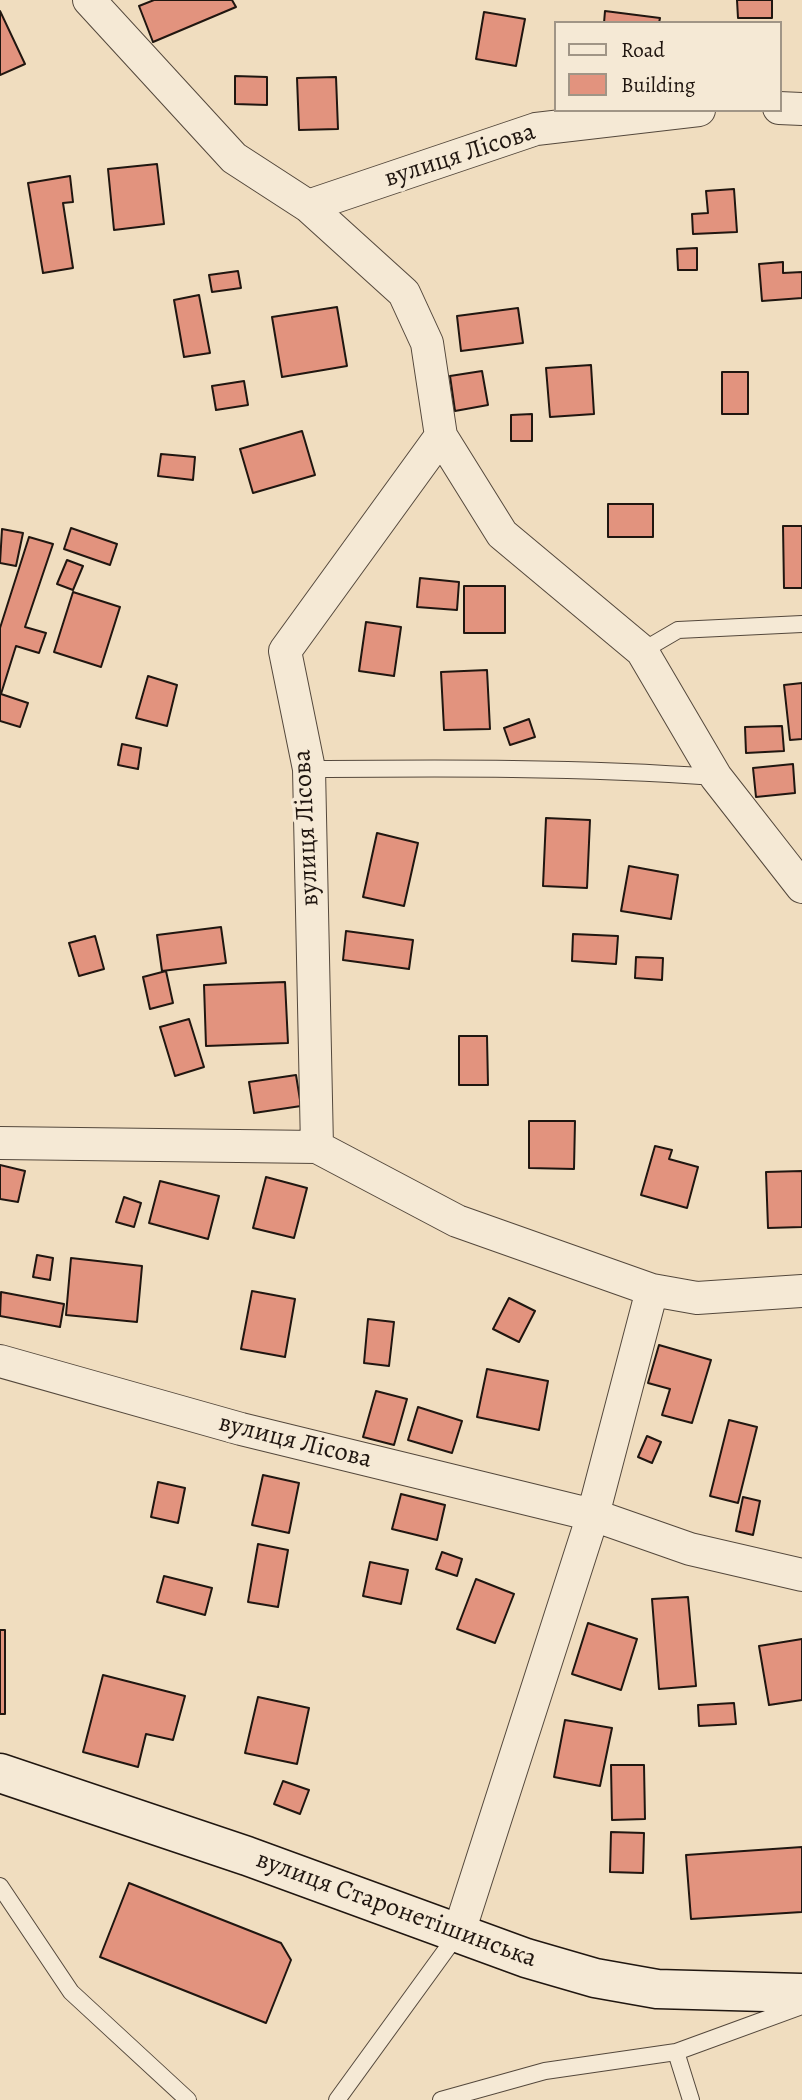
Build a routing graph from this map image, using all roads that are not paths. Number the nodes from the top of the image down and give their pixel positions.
1 (89, 0) edge
2 (781, 108) edge
3 (802, 108) edge
4 (682, 112) edge
5 (309, 206) junction
6 (441, 436) junction
7 (802, 624) edge
8 (642, 651) junction
9 (309, 769) junction
10 (716, 777) junction
11 (802, 887) edge
12 (0, 1143) edge
13 (317, 1147) junction
14 (652, 1290) junction
15 (802, 1291) edge
16 (0, 1361) edge
17 (593, 1516) junction
18 (802, 1575) edge
19 (0, 1773) edge
20 (0, 1886) edge
21 (459, 1932) junction
22 (802, 1993) edge
23 (802, 2006) edge
24 (676, 2052) junction
25 (188, 2100) edge
26 (337, 2100) edge
27 (441, 2100) edge
28 (691, 2100) edge

1 - 5 street
2 - 3 street
4 - 5 street, вулиця Лісова
5 - 6 street
6 - 8 street
6 - 9 street, вулиця Лісова
7 - 8 lane
8 - 10 street
9 - 10 lane
9 - 13 street, вулиця Лісова
10 - 11 street
12 - 13 street
13 - 14 street
14 - 15 street
14 - 17 street
16 - 17 street, вулиця Лісова
17 - 18 street, вулиця Лісова
17 - 21 street
19 - 21 main road, вулиця Старонетішинська
20 - 25 lane
21 - 22 main road, вулиця Старонетішинська
21 - 26 lane
23 - 24 lane
24 - 27 lane
24 - 28 lane

